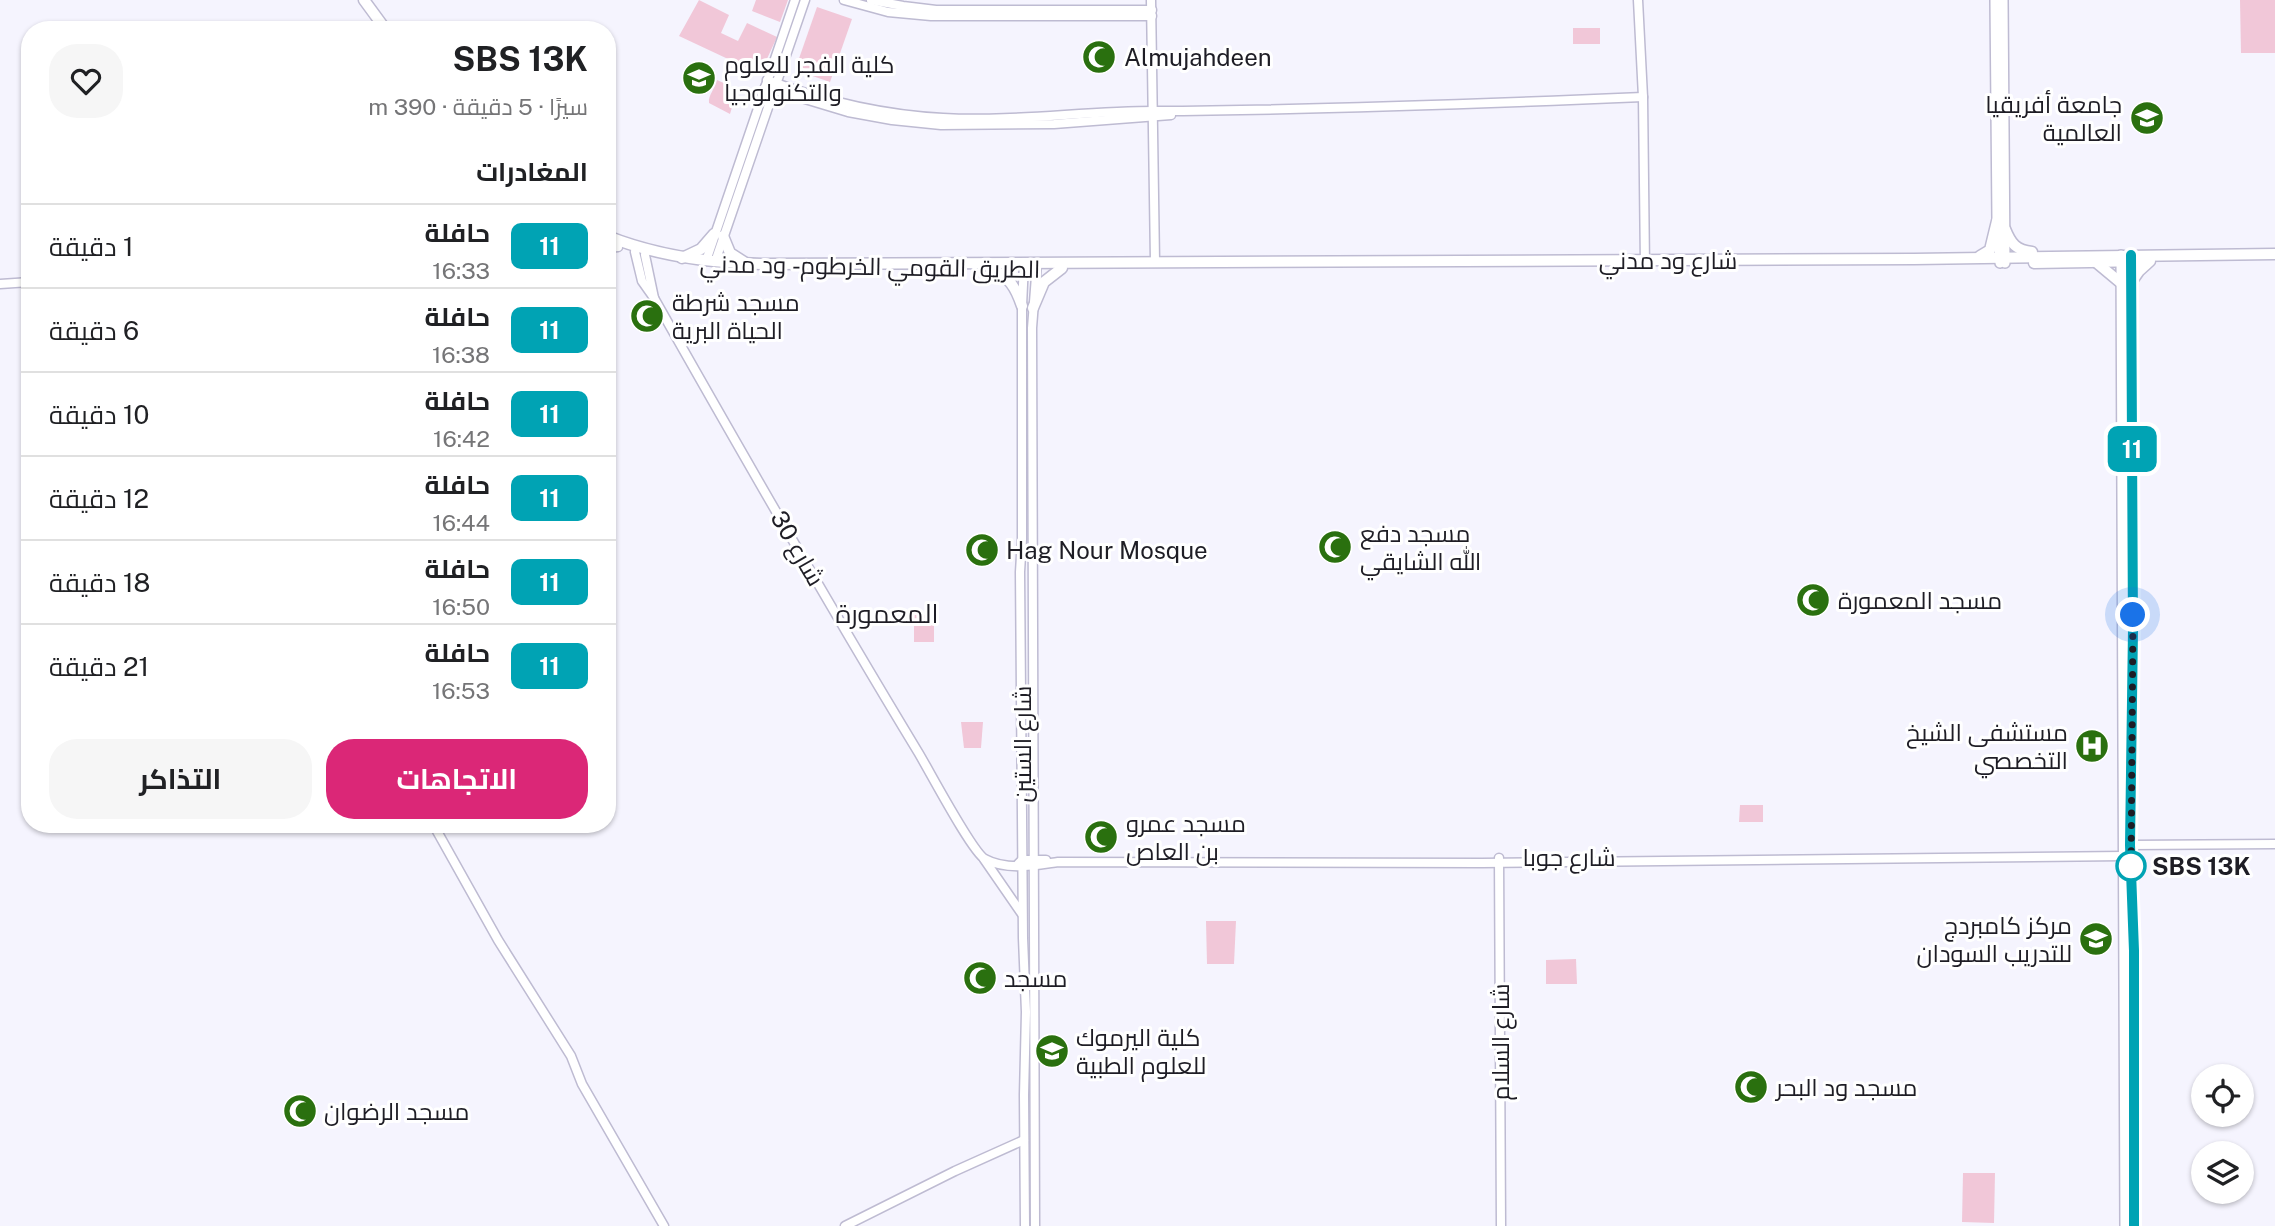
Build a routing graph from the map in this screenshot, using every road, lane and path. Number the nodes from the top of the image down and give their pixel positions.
1 (357, 0) edge
2 (364, 0) edge
3 (795, 0) edge
4 (805, 0) edge
5 (844, 0) edge
6 (871, 0) edge
7 (1151, 0) edge
8 (1638, 0) edge
9 (1995, 0) edge
10 (2003, 0) edge
11 (1152, 13) junction
12 (372, 21) edge
13 (379, 21) edge
14 (782, 50) junction
15 (770, 85) junction
16 (1643, 97) junction
17 (1152, 114) junction
18 (2000, 163) junction
19 (1997, 221) junction
20 (2005, 229) junction
21 (719, 235) junction
22 (616, 239) edge
23 (616, 247) edge
24 (640, 254) junction
25 (2275, 254) edge
26 (682, 258) junction
27 (1975, 258) junction
28 (2126, 258) junction
29 (2099, 259) junction
30 (2002, 260) junction
31 (2275, 260) edge
32 (2150, 261) junction
33 (710, 262) junction
34 (1155, 262) junction
35 (1645, 263) junction
36 (748, 264) junction
37 (1061, 265) junction
38 (1024, 266) junction
39 (1036, 266) junction
40 (1094, 267) joint
41 (991, 269) junction
42 (2127, 282) junction
43 (21, 283) edge
44 (0, 284) edge
45 (1022, 306) junction
46 (1032, 313) junction
47 (1022, 318) junction
48 (1022, 328) junction
49 (1032, 328) junction
50 (1020, 582) junction
51 (1032, 582) junction
52 (1021, 595) junction
53 (1032, 595) junction
54 (438, 833) edge
55 (2275, 844) edge
56 (2126, 851) junction
57 (984, 859) junction
58 (1499, 860) junction
59 (1035, 863) junction
60 (1020, 864) junction
61 (1022, 914) junction
62 (2129, 990) junction
63 (1024, 1140) junction
64 (664, 1226) edge
65 (845, 1226) edge
66 (1025, 1226) edge
67 (1035, 1226) edge
68 (1501, 1226) edge
69 (2125, 1226) edge
70 (2134, 1226) edge

1 - 12 highway
2 - 13 highway
3 - 14 street
4 - 14 street
5 - 11 street
6 - 11 street
7 - 11 street
8 - 16 street
9 - 18 main road
10 - 18 main road
11 - 17 street
14 - 15 street
15 - 17 street
15 - 21 street
16 - 17 street
16 - 35 street
17 - 34 street
18 - 19 main road
18 - 20 main road
19 - 27 highway
19 - 30 main road
20 - 29 highway
20 - 30 main road
21 - 26 highway
21 - 33 street
21 - 36 highway
22 - 26 highway, الطريق القومي الخرطوم - ود مدني
23 - 24 highway, الطريق القومي الخرطوم - ود مدني
24 - 41 highway, الطريق القومي الخرطوم - ود مدني
24 - 57 street, شارع 30
25 - 28 highway, شارع ود مدني
26 - 33 highway, الطريق القومي الخرطوم - ود مدني
27 - 30 highway, شارع ود مدني
27 - 35 highway, شارع ود مدني
28 - 29 highway, شارع ود مدني
28 - 32 highway, شارع ود مدني
28 - 42 main road
29 - 30 highway, شارع ود مدني
29 - 42 highway
30 - 35 highway, شارع ود مدني
31 - 32 highway, شارع ود مدني
32 - 42 highway
33 - 36 highway, الطريق القومي الخرطوم - ود مدني
34 - 35 highway, شارع ود مدني
34 - 37 highway, شارع ود مدني
35 - 40 highway, شارع ود مدني
36 - 38 highway, الطريق القومي الخرطوم - ود مدني
37 - 39 highway, الطريق القومي الخرطوم - ود مدني
37 - 40 highway, الطريق القومي الخرطوم - ود مدني
37 - 46 highway
38 - 39 highway, الطريق القومي الخرطوم - ود مدني
38 - 41 highway, الطريق القومي الخرطوم - ود مدني
38 - 45 street, شارع الستين
39 - 46 street, شارع الستين
41 - 45 highway
42 - 56 main road
43 - 44 street
45 - 47 street, شارع الستين
46 - 47 street
46 - 49 street, شارع الستين
47 - 48 street, شارع الستين
48 - 49 street
48 - 50 street, شارع الستين
49 - 51 street, شارع الستين
50 - 51 street
50 - 52 street, شارع الستين
51 - 53 street, شارع الستين
52 - 53 street
52 - 60 street, شارع الستين
53 - 59 street, شارع الستين
54 - 64 street
55 - 56 street, شارع جوبا
56 - 58 street, شارع جوبا
56 - 62 main road
57 - 60 street
57 - 61 street, شارع 30
58 - 59 street, شارع جوبا
58 - 68 street, شارع السلام
59 - 60 street, شارع جوبا
59 - 67 street, شارع الستين
60 - 61 street, شارع الستين
61 - 63 street, شارع الستين
62 - 69 main road
62 - 70 main road
63 - 65 street
63 - 66 street, شارع الستين

